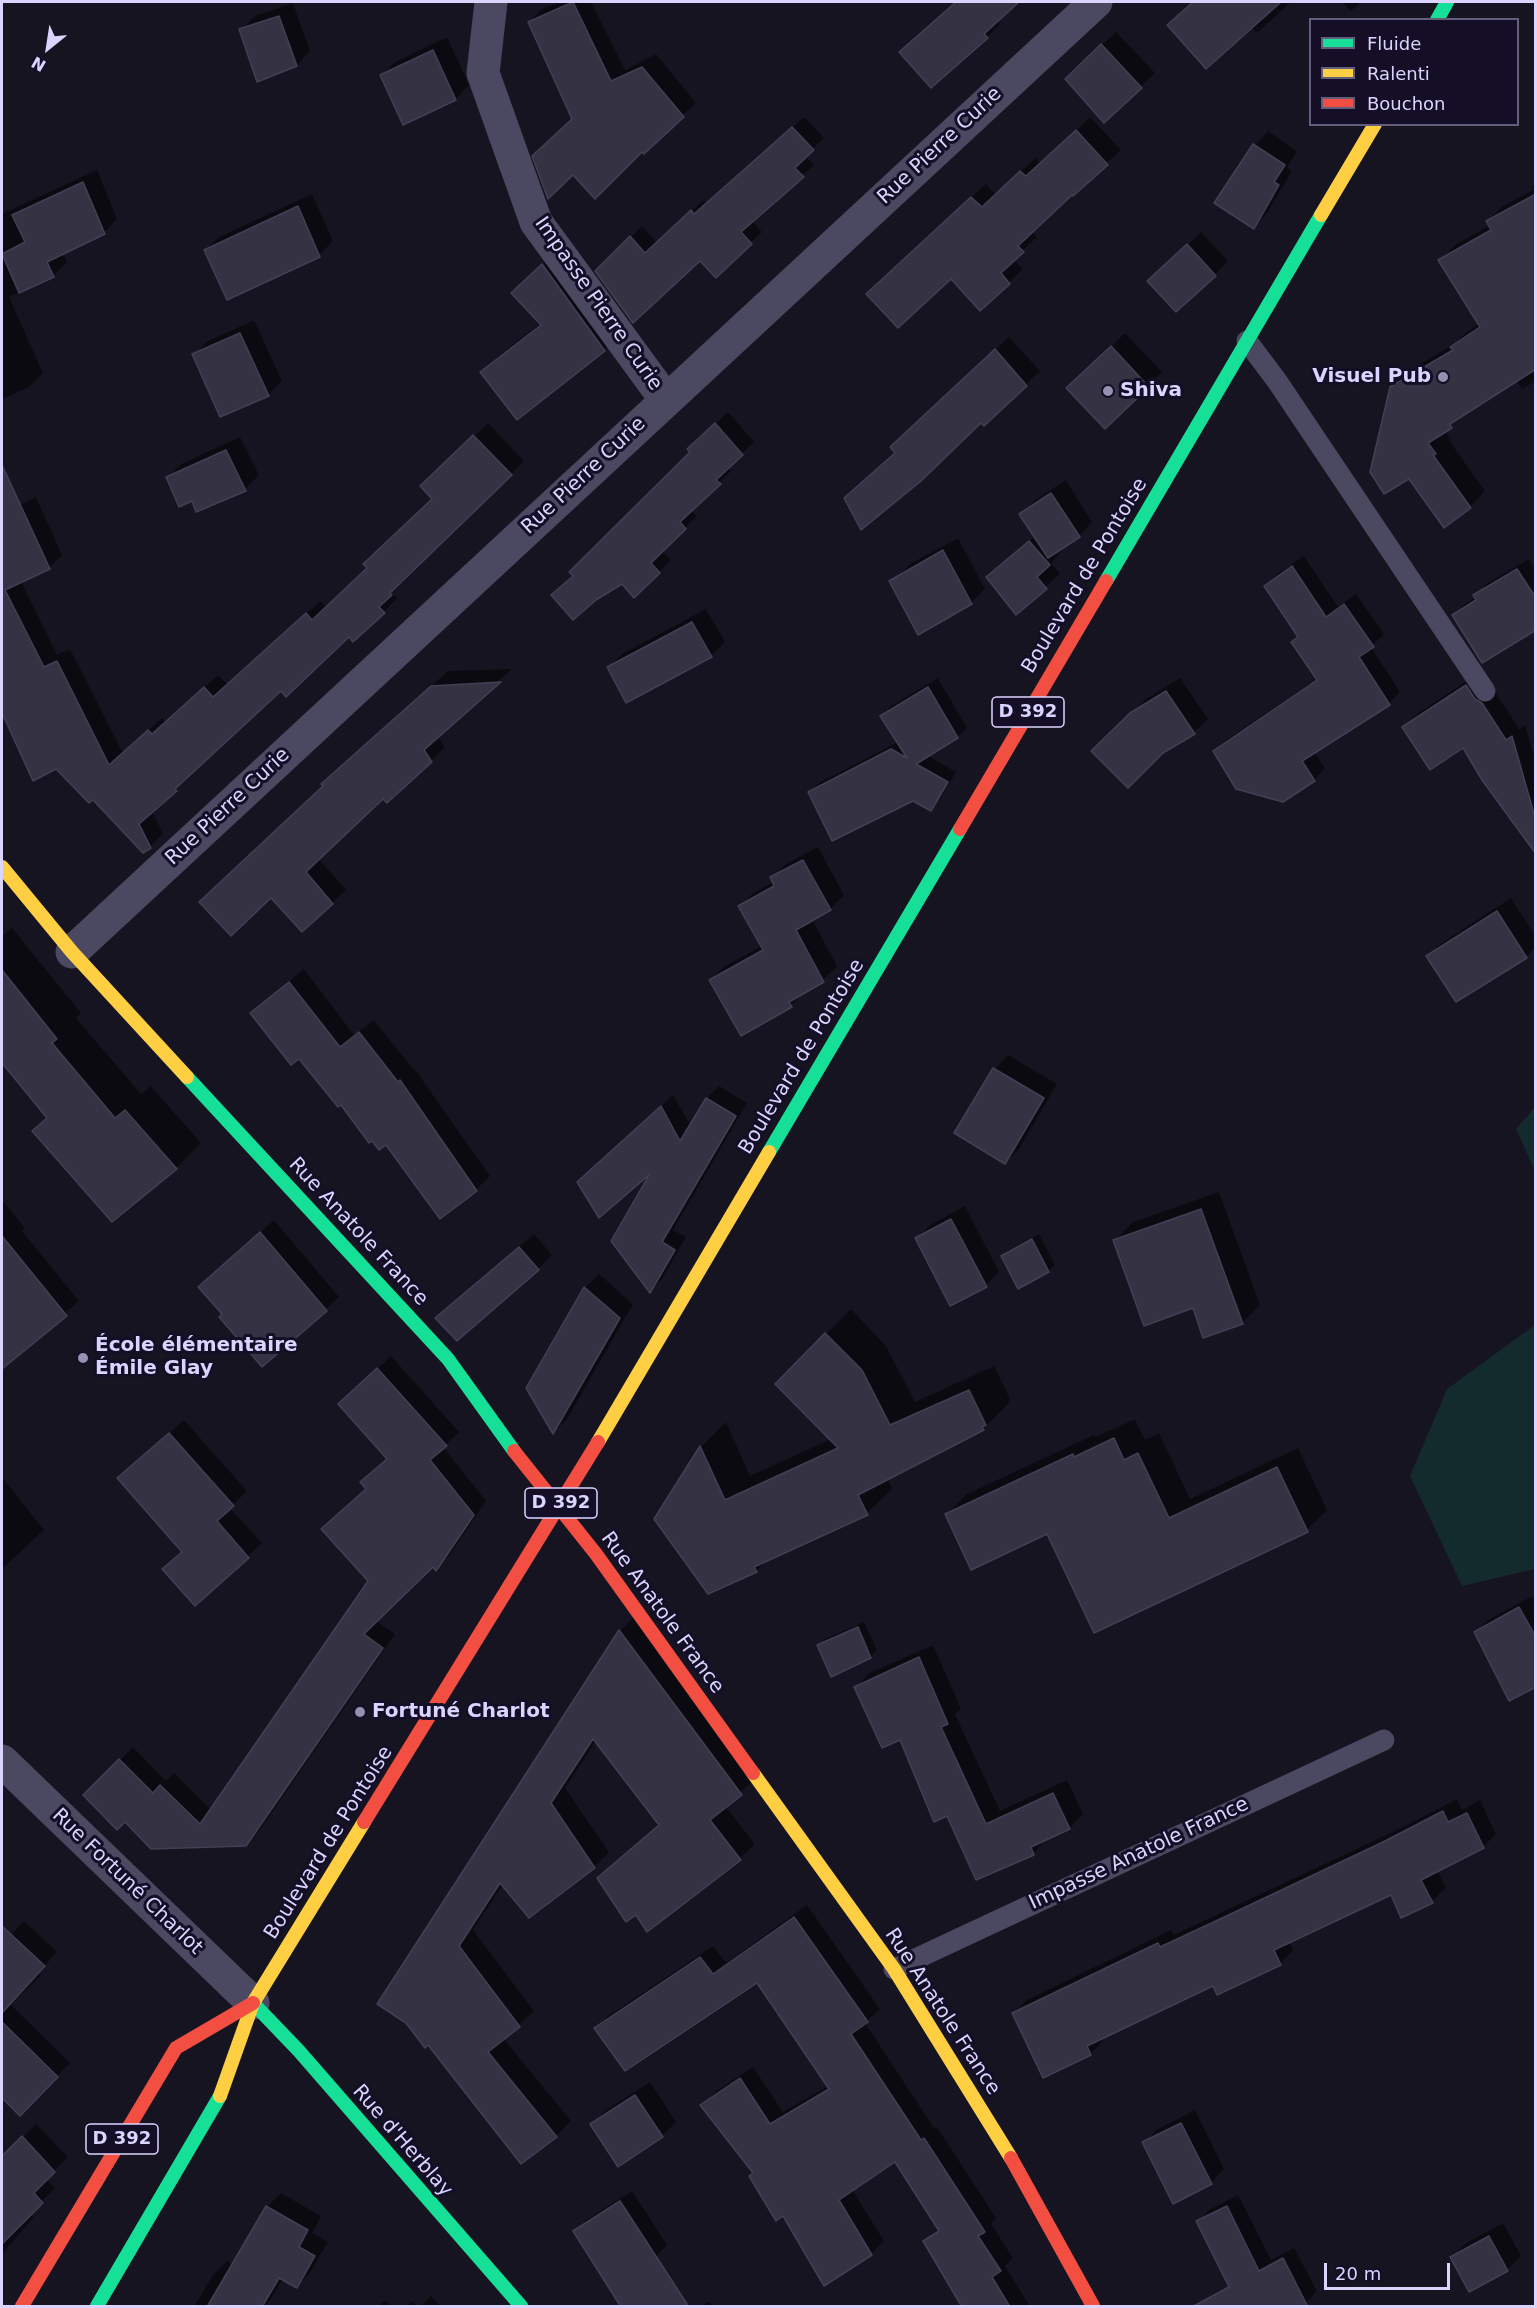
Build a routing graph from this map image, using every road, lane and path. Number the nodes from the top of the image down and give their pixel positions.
1 (491, 2) edge
2 (1096, 2) edge
3 (1447, 2) edge
4 (1438, 18) edge
5 (1374, 126) edge
6 (1247, 340) junction
7 (666, 400) junction
8 (1485, 691) dead end
9 (2, 867) edge
10 (72, 952) junction
11 (558, 1508) junction
12 (1384, 1740) dead end
13 (2, 1761) edge
14 (894, 1969) junction
15 (253, 2003) junction
16 (22, 2307) edge
17 (97, 2307) edge
18 (521, 2307) edge
19 (1093, 2307) edge

1 - 7 street, Impasse Pierre Curie
2 - 7 street, Rue Pierre Curie
3 - 4 main road
5 - 6 main road, Boulevard de Pontoise / D 392
6 - 8 lane
6 - 11 main road, Boulevard de Pontoise / D 392
7 - 10 street, Rue Pierre Curie
9 - 10 main road, Rue Anatole France
10 - 11 main road, Rue Anatole France
11 - 14 main road, Rue Anatole France
11 - 15 main road, Boulevard de Pontoise / D 392
12 - 14 lane, Impasse Anatole France
13 - 15 street, Rue Fortuné Charlot
14 - 19 main road, Rue Anatole France
15 - 16 main road, Boulevard de Pontoise / D 392
15 - 17 main road, Boulevard de Pontoise / D 392
15 - 18 main road, Rue d'Herblay

